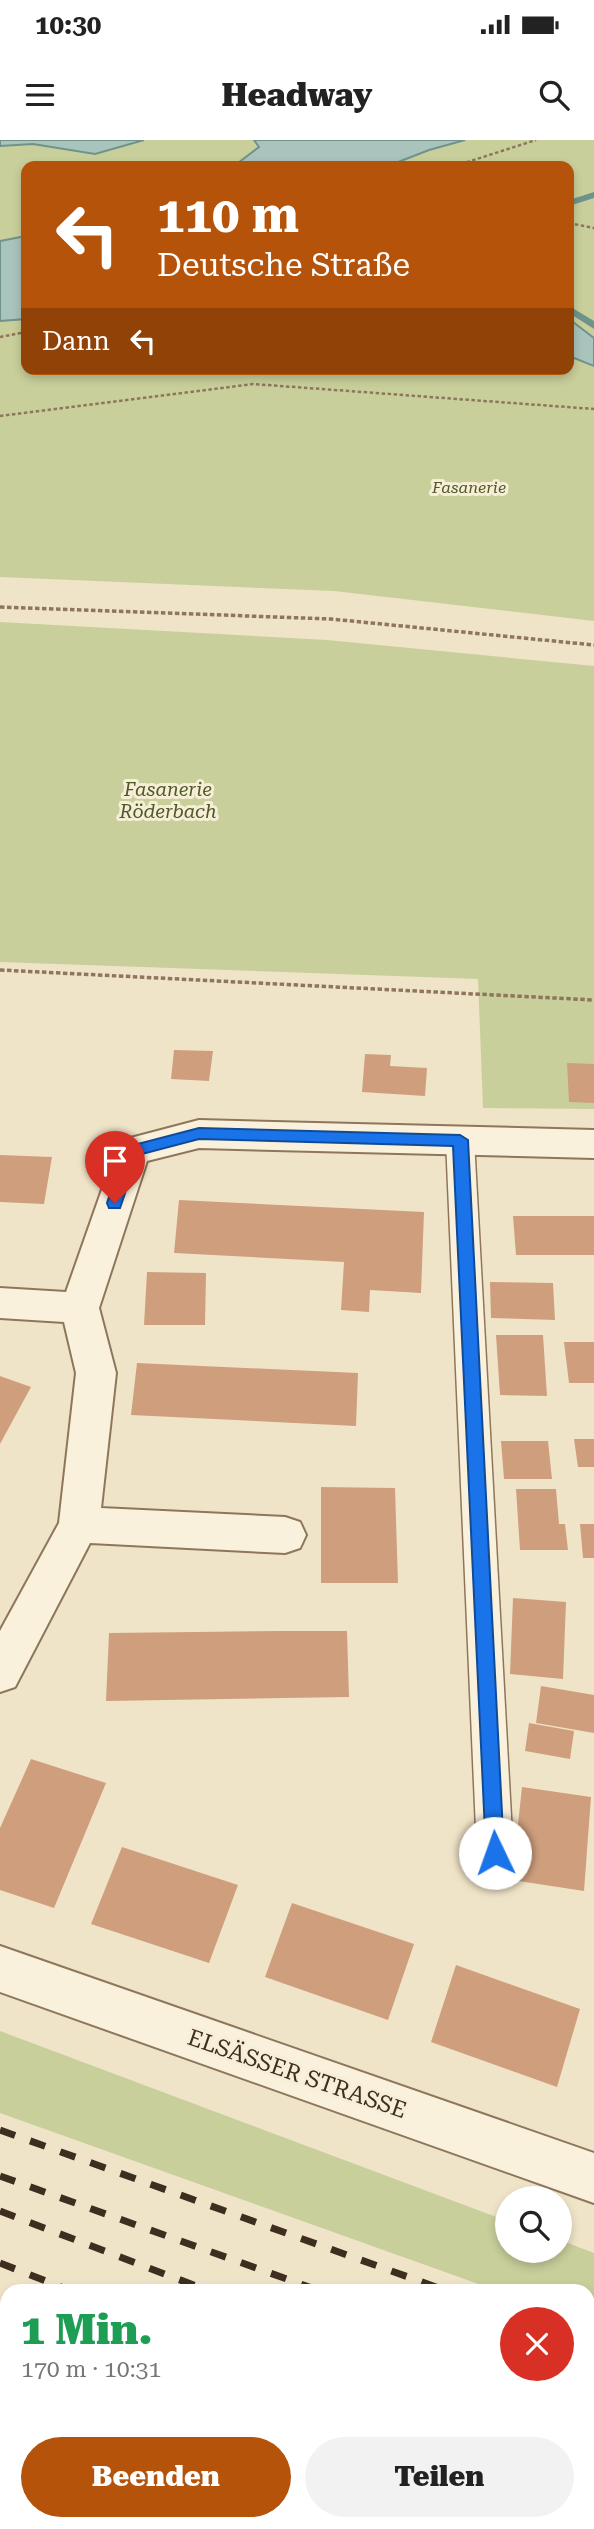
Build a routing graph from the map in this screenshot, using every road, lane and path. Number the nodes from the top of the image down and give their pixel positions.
1 (536, 140) edge
2 (471, 161) edge
3 (574, 224) edge
4 (594, 228) edge
5 (21, 333) edge
6 (0, 337) edge
7 (594, 409) edge
8 (0, 416) edge
9 (0, 607) edge
10 (594, 645) edge
11 (0, 970) edge
12 (594, 1000) edge
13 (460, 1140) junction
14 (594, 1144) edge
15 (0, 1303) edge
16 (80, 1308) junction
17 (79, 1525) junction
18 (285, 1535) dead end
19 (0, 1674) edge
20 (495, 1853) dead end
21 (0, 1969) edge
22 (594, 2178) edge

1 - 2 path
3 - 4 path
5 - 6 path
7 - 8 path
9 - 10 path
11 - 12 path
13 - 14 street
13 - 16 street
13 - 20 lane
15 - 16 street
16 - 17 street
17 - 18 street
17 - 19 street
21 - 22 street, ELSÄSSER STRASSE

